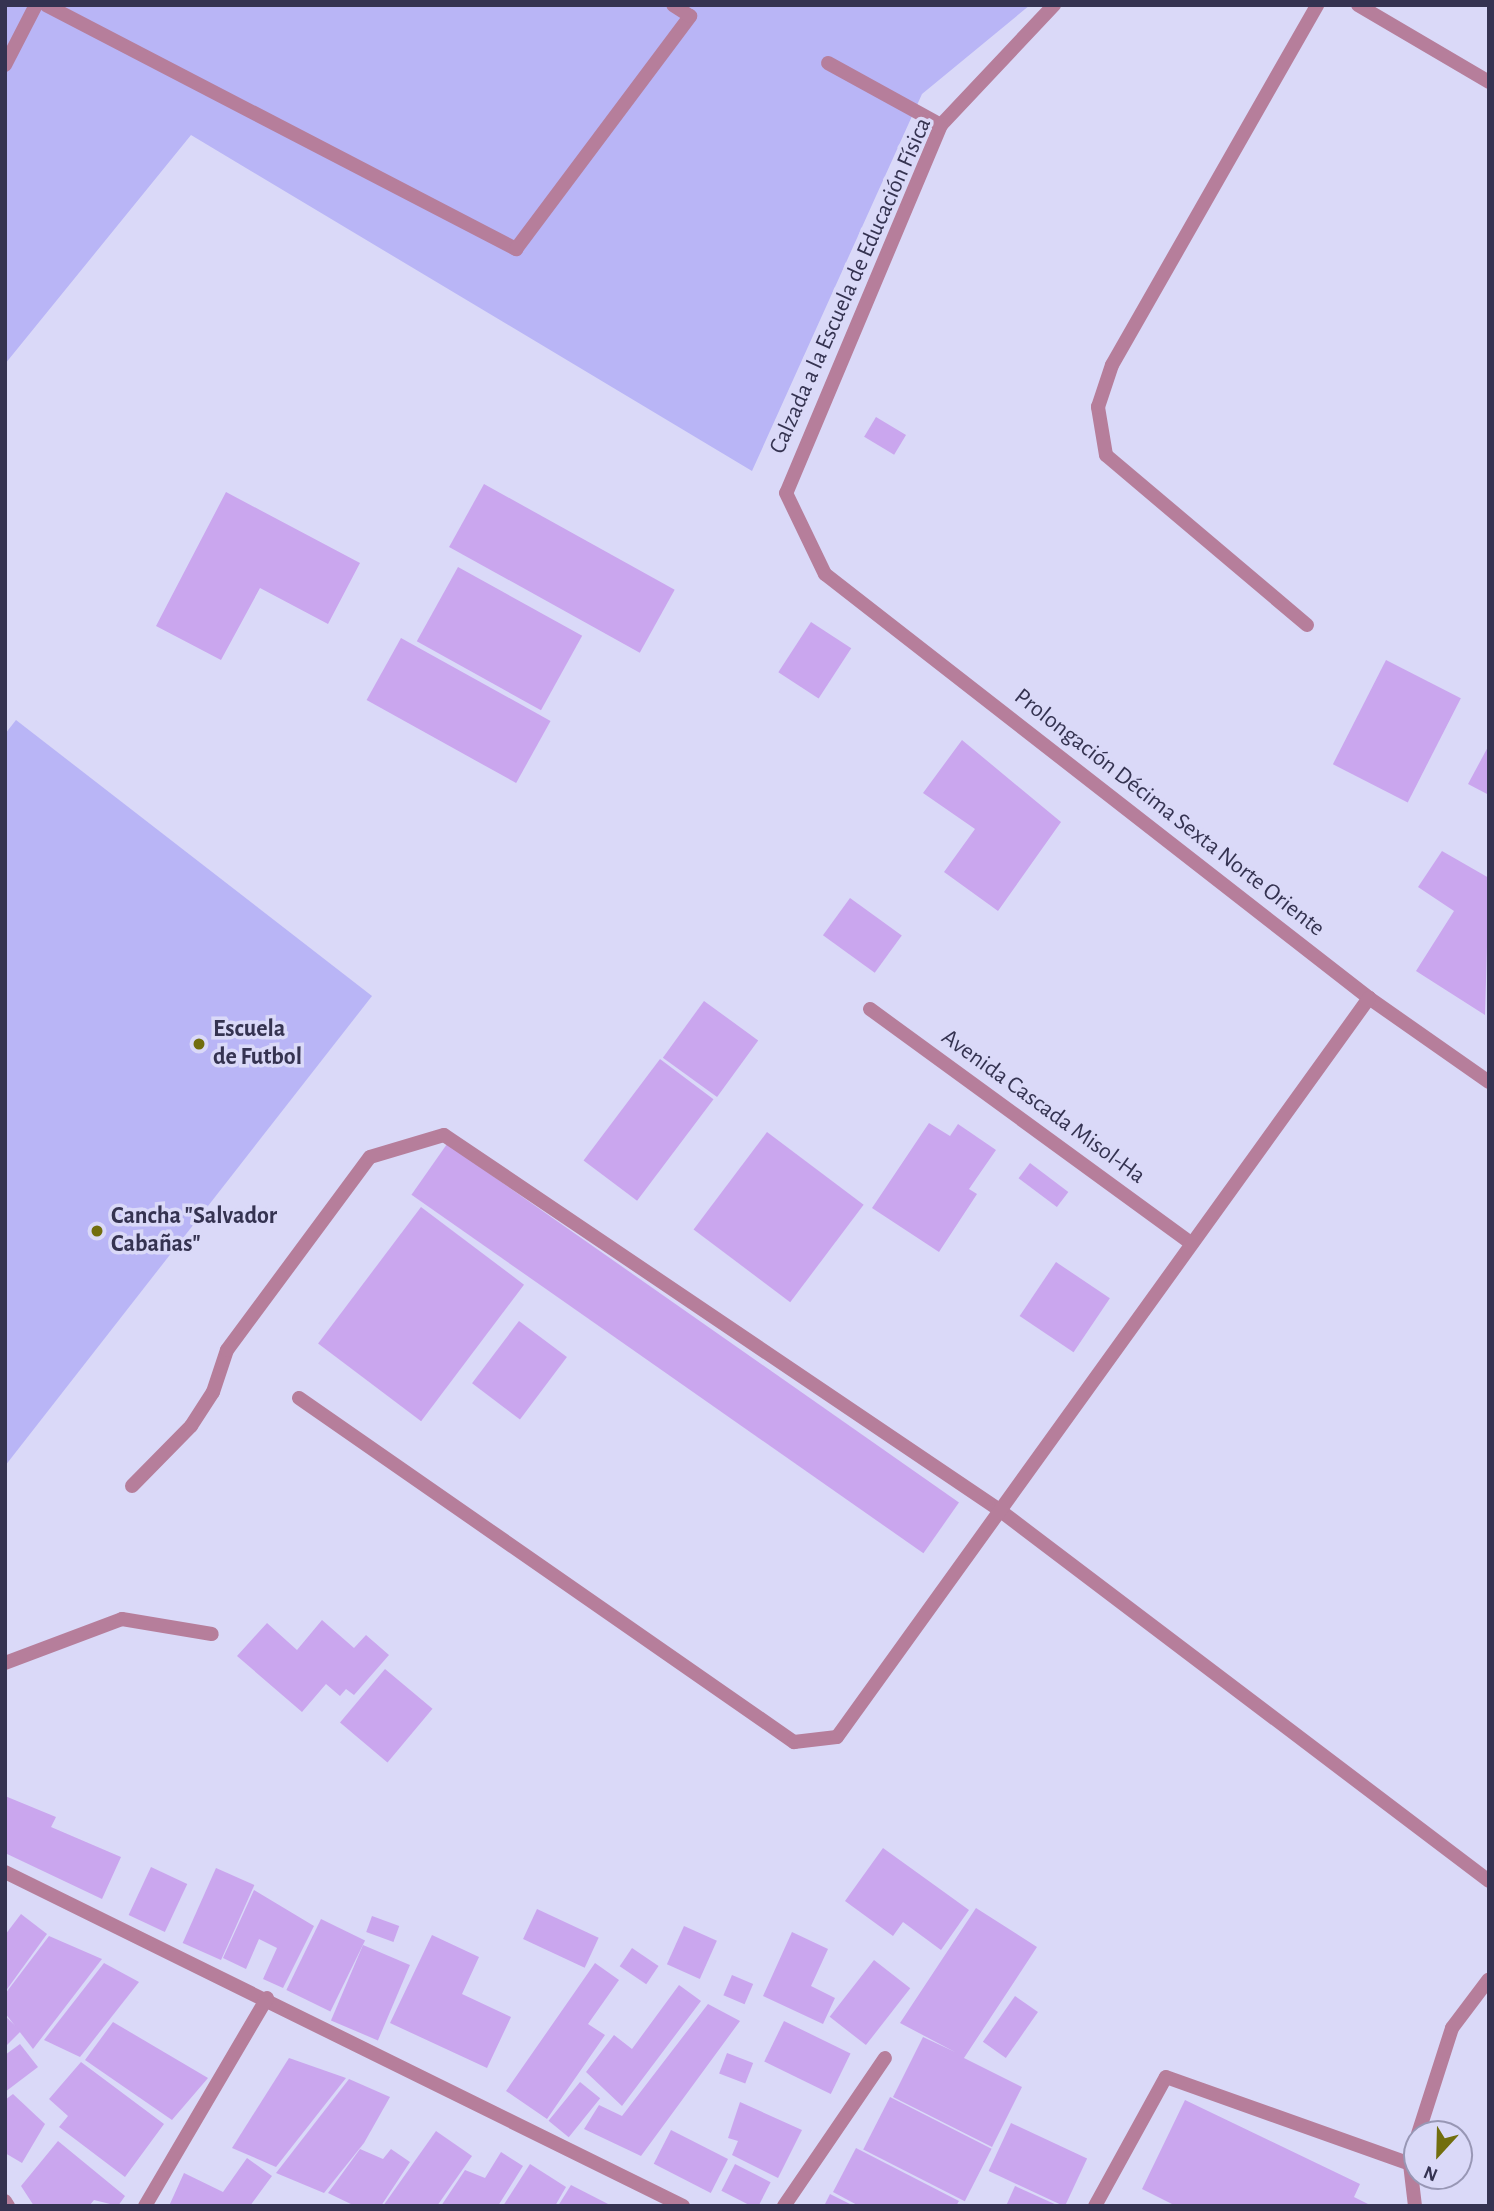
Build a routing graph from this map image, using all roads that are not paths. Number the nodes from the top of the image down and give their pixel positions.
1 (36, 5) edge
2 (46, 5) edge
3 (673, 5) edge
4 (1055, 5) edge
5 (1317, 5) edge
6 (1358, 5) edge
7 (828, 63) dead end
8 (5, 65) edge
9 (1489, 82) edge
10 (941, 125) junction
11 (825, 574) joint
12 (1307, 625) dead end
13 (1369, 998) junction
14 (870, 1009) dead end
15 (1489, 1082) edge
16 (1190, 1242) junction
17 (299, 1398) dead end
18 (132, 1486) dead end
19 (998, 1509) junction
20 (212, 1634) dead end
21 (5, 1664) edge
22 (5, 1872) edge
23 (1489, 1881) edge
24 (1489, 1979) edge
25 (267, 1998) junction
26 (885, 2058) dead end
27 (1422, 2120) edge
28 (1403, 2162) edge
29 (5, 2201) edge
30 (8, 2206) edge
31 (145, 2206) edge
32 (683, 2206) edge
33 (784, 2206) edge
34 (1095, 2206) edge

1 - 8 street
2 - 3 street
4 - 10 street, Calzada a la Escuela de Educación Física
5 - 12 street
6 - 9 street
7 - 10 street
10 - 11 street, Calzada a la Escuela de Educación Física
11 - 13 street, Prolongación Décima Sexta Norte Oriente
13 - 15 street, Prolongación Décima Sexta Norte Oriente
13 - 16 street
14 - 16 street, Avenida Cascada Misol-Ha
16 - 19 street
17 - 19 street
18 - 19 street
19 - 23 street
20 - 21 street
22 - 25 street
24 - 27 street
25 - 31 street
25 - 32 street
26 - 33 street
28 - 34 street
29 - 30 street

